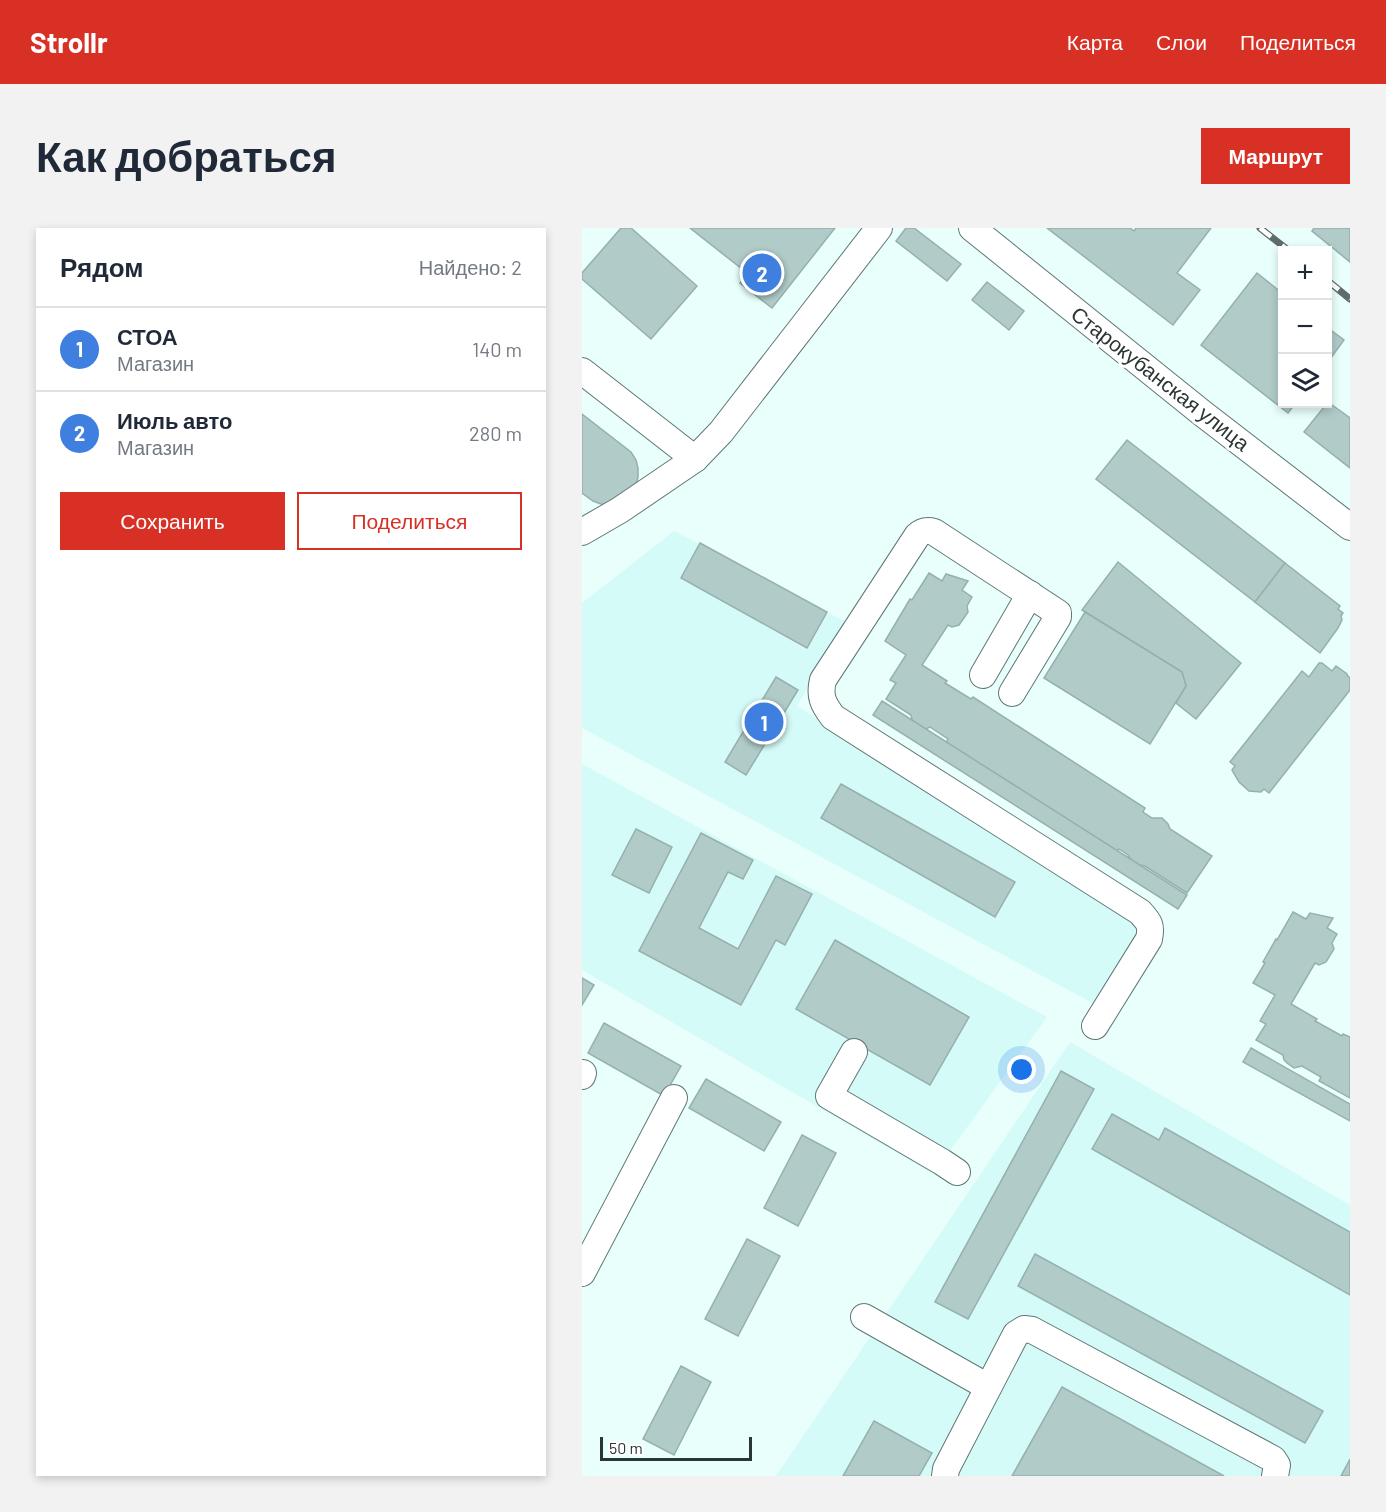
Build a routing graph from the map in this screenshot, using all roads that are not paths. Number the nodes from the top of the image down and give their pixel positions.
1 (879, 228) edge
2 (985, 232) edge
3 (582, 371) edge
4 (694, 459) junction
5 (585, 526) edge
6 (1350, 527) edge
7 (1030, 594) junction
8 (983, 675) dead end
9 (1012, 693) dead end
10 (1095, 1026) dead end
11 (854, 1052) dead end
12 (674, 1098) dead end
13 (957, 1172) dead end
14 (582, 1273) edge
15 (864, 1317) dead end
16 (988, 1387) junction
17 (945, 1476) edge
18 (1275, 1476) edge

1 - 4 street
2 - 6 street, Старокубанская улица
3 - 4 street
4 - 5 street
7 - 8 street
7 - 9 street
7 - 10 street
11 - 13 street
12 - 14 street
15 - 16 street
16 - 17 street
16 - 18 street

